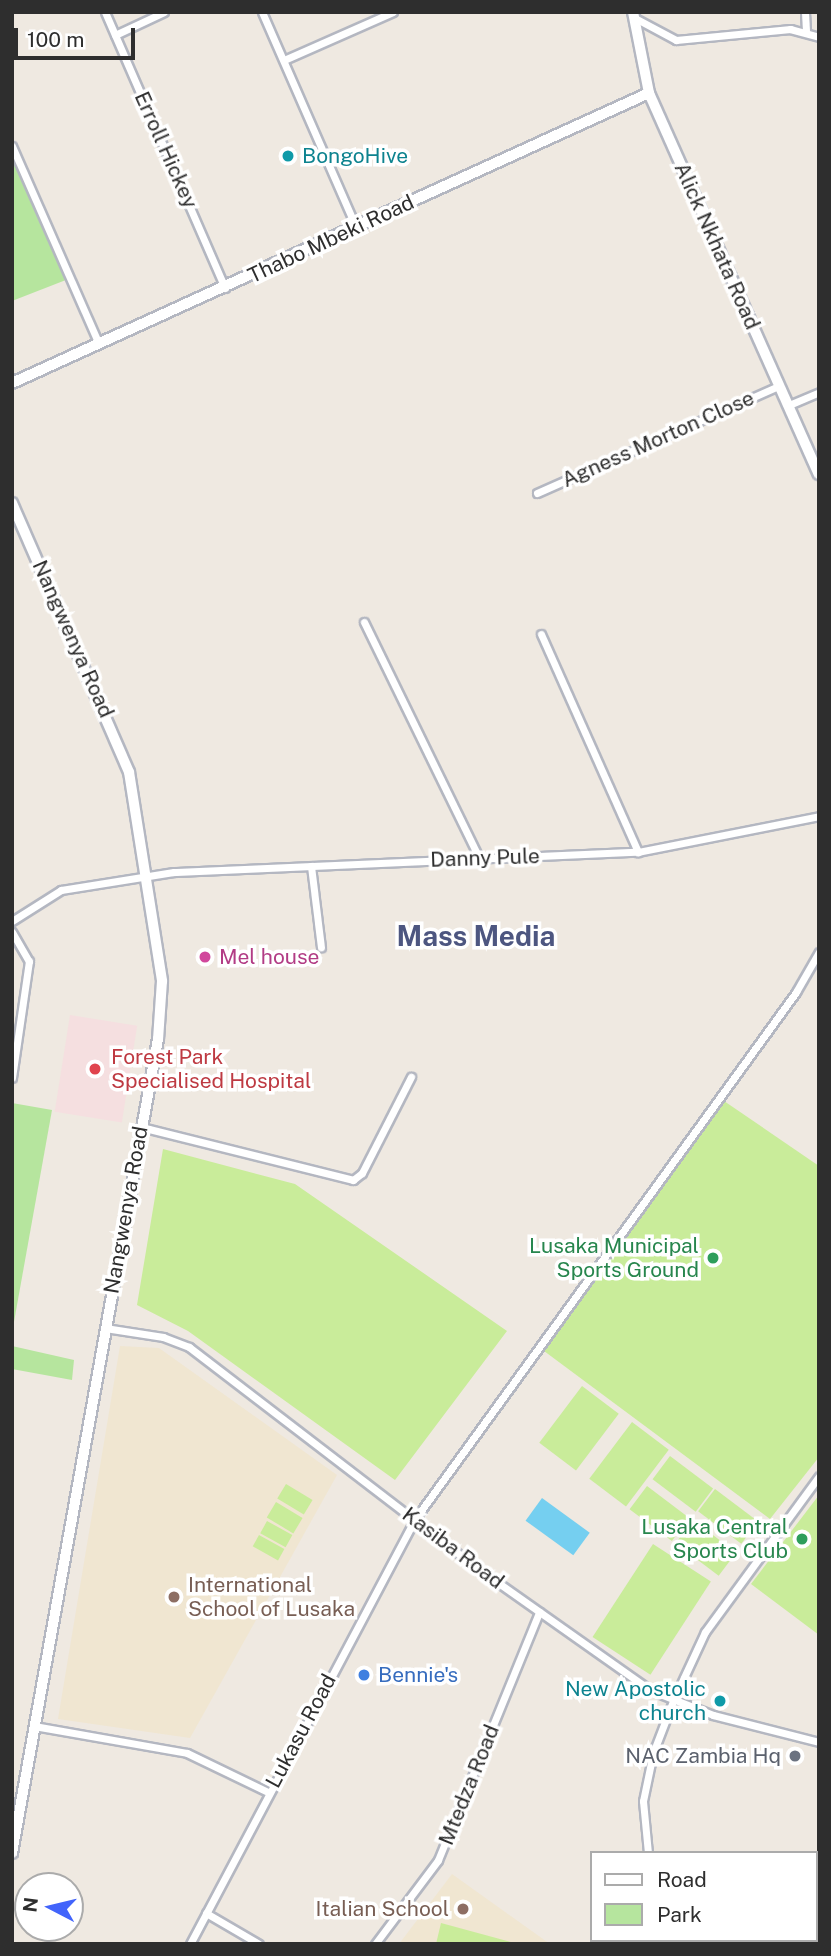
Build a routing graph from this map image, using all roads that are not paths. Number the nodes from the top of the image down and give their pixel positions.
1 (105, 12) edge
2 (164, 12) edge
3 (262, 12) edge
4 (393, 12) edge
5 (805, 12) edge
6 (633, 15) edge
7 (806, 30) junction
8 (115, 35) junction
9 (819, 37) edge
10 (284, 60) junction
11 (649, 93) junction
12 (12, 146) edge
13 (356, 227) junction
14 (225, 288) junction
15 (98, 342) junction
16 (12, 383) edge
17 (779, 386) junction
18 (819, 392) edge
19 (789, 405) junction
20 (819, 474) edge
21 (537, 493) dead end
22 (12, 503) edge
23 (364, 622) dead end
24 (541, 634) dead end
25 (819, 816) edge
26 (638, 852) junction
27 (478, 858) junction
28 (311, 866) junction
29 (148, 876) junction
30 (12, 921) edge
31 (12, 932) edge
32 (321, 947) dead end
33 (819, 952) edge
34 (411, 1077) dead end
35 (12, 1078) edge
36 (141, 1127) junction
37 (105, 1328) junction
38 (819, 1476) edge
39 (415, 1519) junction
40 (539, 1612) junction
41 (673, 1701) junction
42 (34, 1726) junction
43 (819, 1742) edge
44 (268, 1792) junction
45 (648, 1851) edge
46 (12, 1853) edge
47 (206, 1913) junction
48 (190, 1944) edge
49 (259, 1944) edge
50 (375, 1944) edge

1 - 8 street, Erroll Hickey
2 - 8 street
3 - 10 street
4 - 10 street
5 - 7 street
6 - 7 street
6 - 11 main road, Alick Nkhata Road
7 - 9 street
8 - 14 street, Erroll Hickey
10 - 13 street
11 - 13 main road, Thabo Mbeki Road
11 - 17 main road, Alick Nkhata Road
12 - 15 street
13 - 14 main road, Thabo Mbeki Road
14 - 15 main road, Thabo Mbeki Road
15 - 16 main road, Thabo Mbeki Road
17 - 19 main road, Alick Nkhata Road
17 - 21 street, Agness Morton Close
18 - 19 street
19 - 20 main road, Alick Nkhata Road
22 - 29 main road, Nangwenya Road
23 - 27 street
24 - 26 street
25 - 26 street, Danny Pule
26 - 27 street, Danny Pule
27 - 28 street, Danny Pule
28 - 29 street, Danny Pule
28 - 32 street
29 - 30 street, Danny Pule
29 - 36 main road, Nangwenya Road
31 - 35 street
33 - 39 street, Lukasu Road
34 - 36 street
36 - 37 main road, Nangwenya Road
37 - 39 street, Kasiba Road
37 - 42 main road, Nangwenya Road
38 - 41 street
39 - 40 street, Kasiba Road
39 - 44 street, Lukasu Road
40 - 41 street, Kasiba Road
40 - 50 street, Mtedza Road
41 - 43 street, Kasiba Road
41 - 45 street
42 - 44 street
42 - 46 main road, Nangwenya Road
44 - 47 street, Lukasu Road
47 - 48 street, Lukasu Road
47 - 49 street

